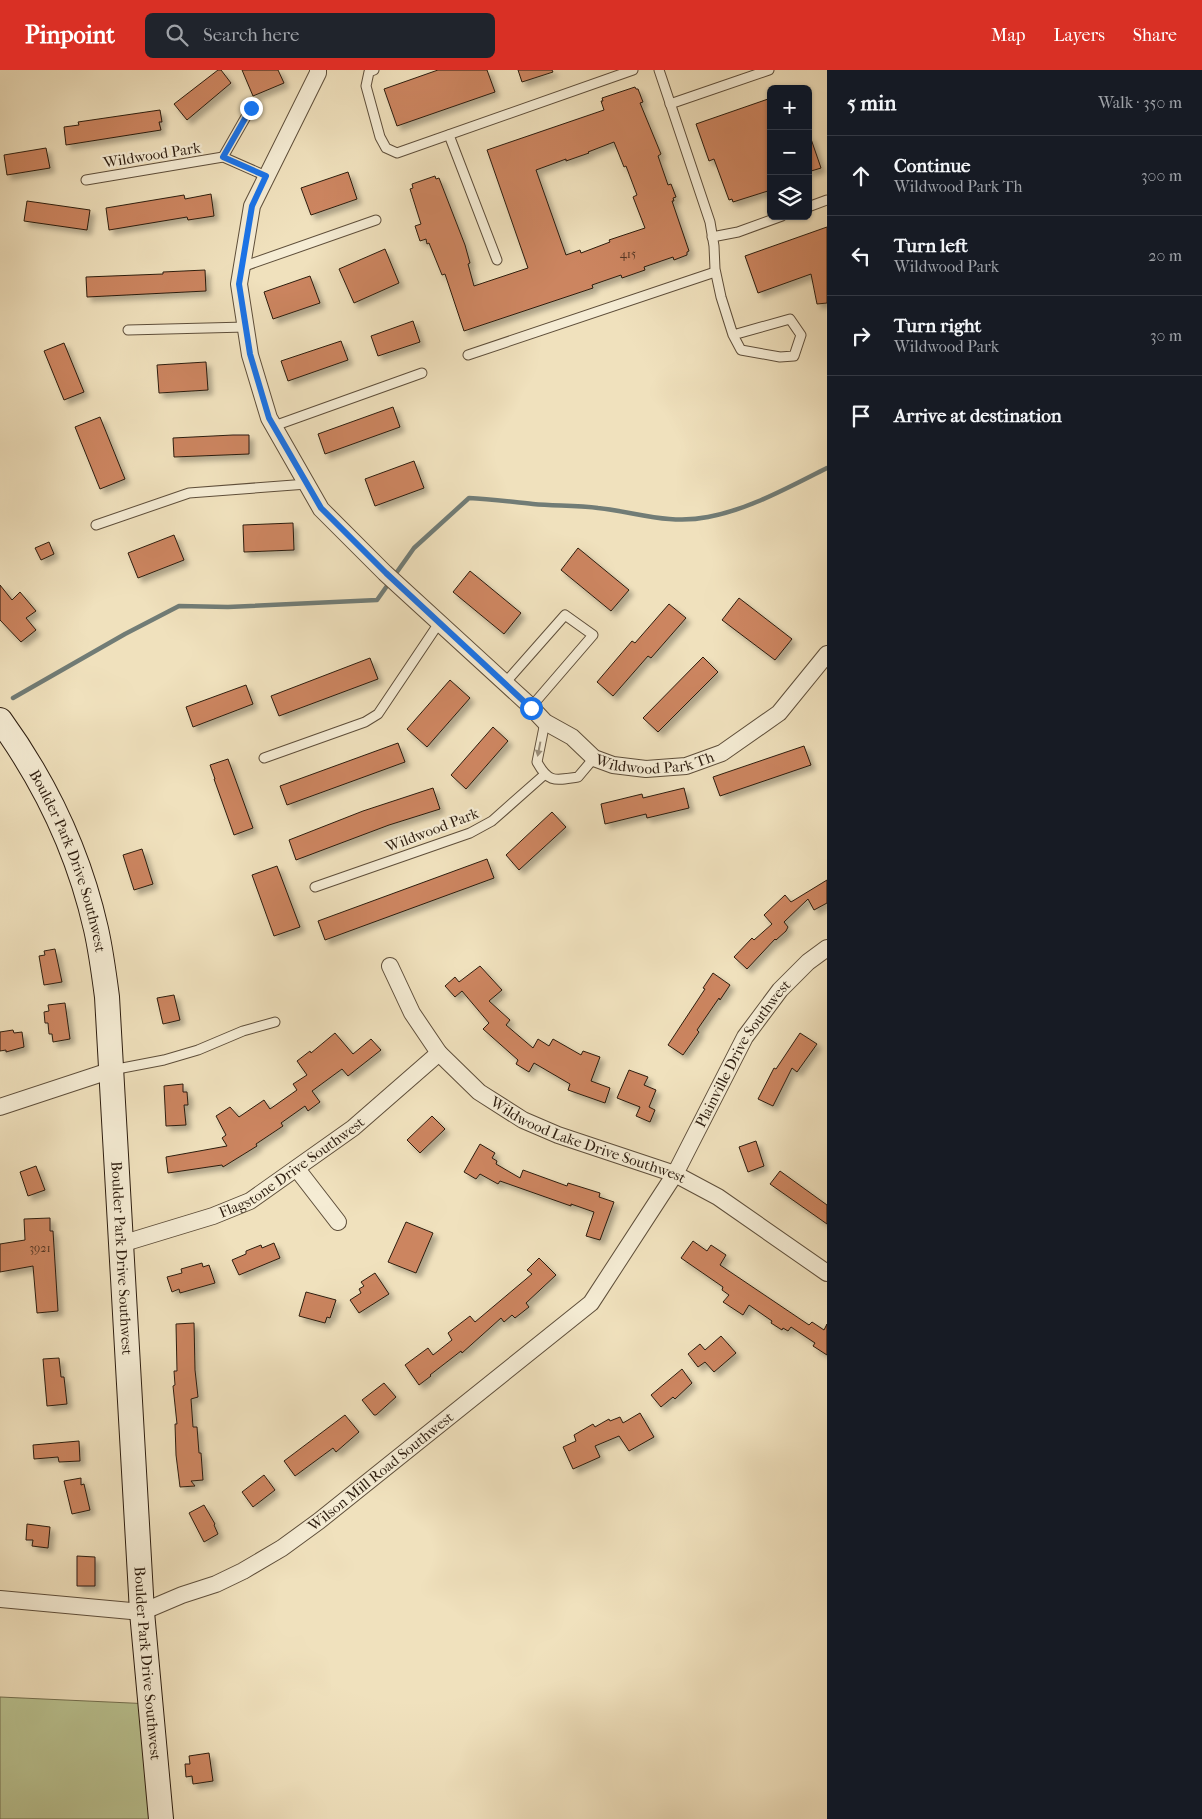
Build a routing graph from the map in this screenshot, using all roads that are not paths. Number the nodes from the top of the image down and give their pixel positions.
1 (318, 70) edge
2 (374, 70) edge
3 (633, 70) edge
4 (659, 70) edge
5 (769, 70) edge
6 (670, 104) junction
7 (251, 108) dead end
8 (449, 135) junction
9 (223, 157) junction
10 (266, 176) junction
11 (86, 180) dead end
12 (827, 200) edge
13 (812, 206) edge
14 (376, 220) dead end
15 (771, 220) edge
16 (712, 237) junction
17 (498, 260) dead end
18 (242, 267) junction
19 (715, 272) junction
20 (246, 327) junction
21 (128, 330) dead end
22 (733, 335) junction
23 (468, 355) dead end
24 (422, 373) dead end
25 (274, 426) junction
26 (307, 484) junction
27 (96, 526) dead end
28 (439, 622) junction
29 (827, 654) edge
30 (505, 683) junction
31 (531, 708) junction
32 (0, 720) edge
33 (545, 722) junction
34 (264, 758) dead end
35 (594, 758) junction
36 (544, 775) junction
37 (315, 887) dead end
38 (827, 948) edge
39 (390, 966) dead end
40 (275, 1022) dead end
41 (439, 1053) junction
42 (112, 1070) junction
43 (0, 1107) edge
44 (297, 1169) junction
45 (675, 1174) junction
46 (338, 1222) dead end
47 (121, 1244) junction
48 (827, 1273) edge
49 (0, 1599) edge
50 (142, 1612) junction
51 (161, 1819) edge

1 - 10 street, Wildwood Park Th
2 - 8 lane
3 - 8 lane
4 - 6 lane
5 - 6 lane
6 - 16 lane
7 - 9 lane, Wildwood Park
8 - 17 lane
9 - 10 lane, Wildwood Park
9 - 11 lane, Wildwood Park
10 - 18 street, Wildwood Park Th
12 - 13 lane
14 - 18 lane
15 - 16 lane
16 - 19 lane
18 - 20 street, Wildwood Park Th
19 - 22 lane
19 - 23 lane
20 - 21 lane
20 - 25 street, Wildwood Park Th
22 - 22 lane
24 - 25 lane
25 - 26 street, Wildwood Park Th
26 - 27 lane
26 - 28 street, Wildwood Park Th
28 - 30 street, Wildwood Park Th
28 - 34 lane
29 - 35 street, Wildwood Park Th
30 - 31 street, Wildwood Park Th
30 - 31 lane
31 - 33 street, Wildwood Park Th
32 - 42 street, Boulder Park Drive Southwest
33 - 35 street, Wildwood Park Th
33 -> 36 lane
35 - 36 lane
36 - 37 lane, Wildwood Park
38 - 45 street, Plainville Drive Southwest
39 - 41 street, Wildwood Lake Drive Southwest
40 - 42 lane
41 - 44 street, Flagstone Drive Southwest
41 - 45 street, Wildwood Lake Drive Southwest
42 - 43 street
42 - 47 street, Boulder Park Drive Southwest
44 - 46 street
44 - 47 street, Flagstone Drive Southwest
45 - 48 street, Wildwood Lake Drive Southwest
45 - 50 street, Wilson Mill Road Southwest
47 - 50 street, Boulder Park Drive Southwest
49 - 50 street, Wilson Mill Road Southwest
50 - 51 street, Boulder Park Drive Southwest

